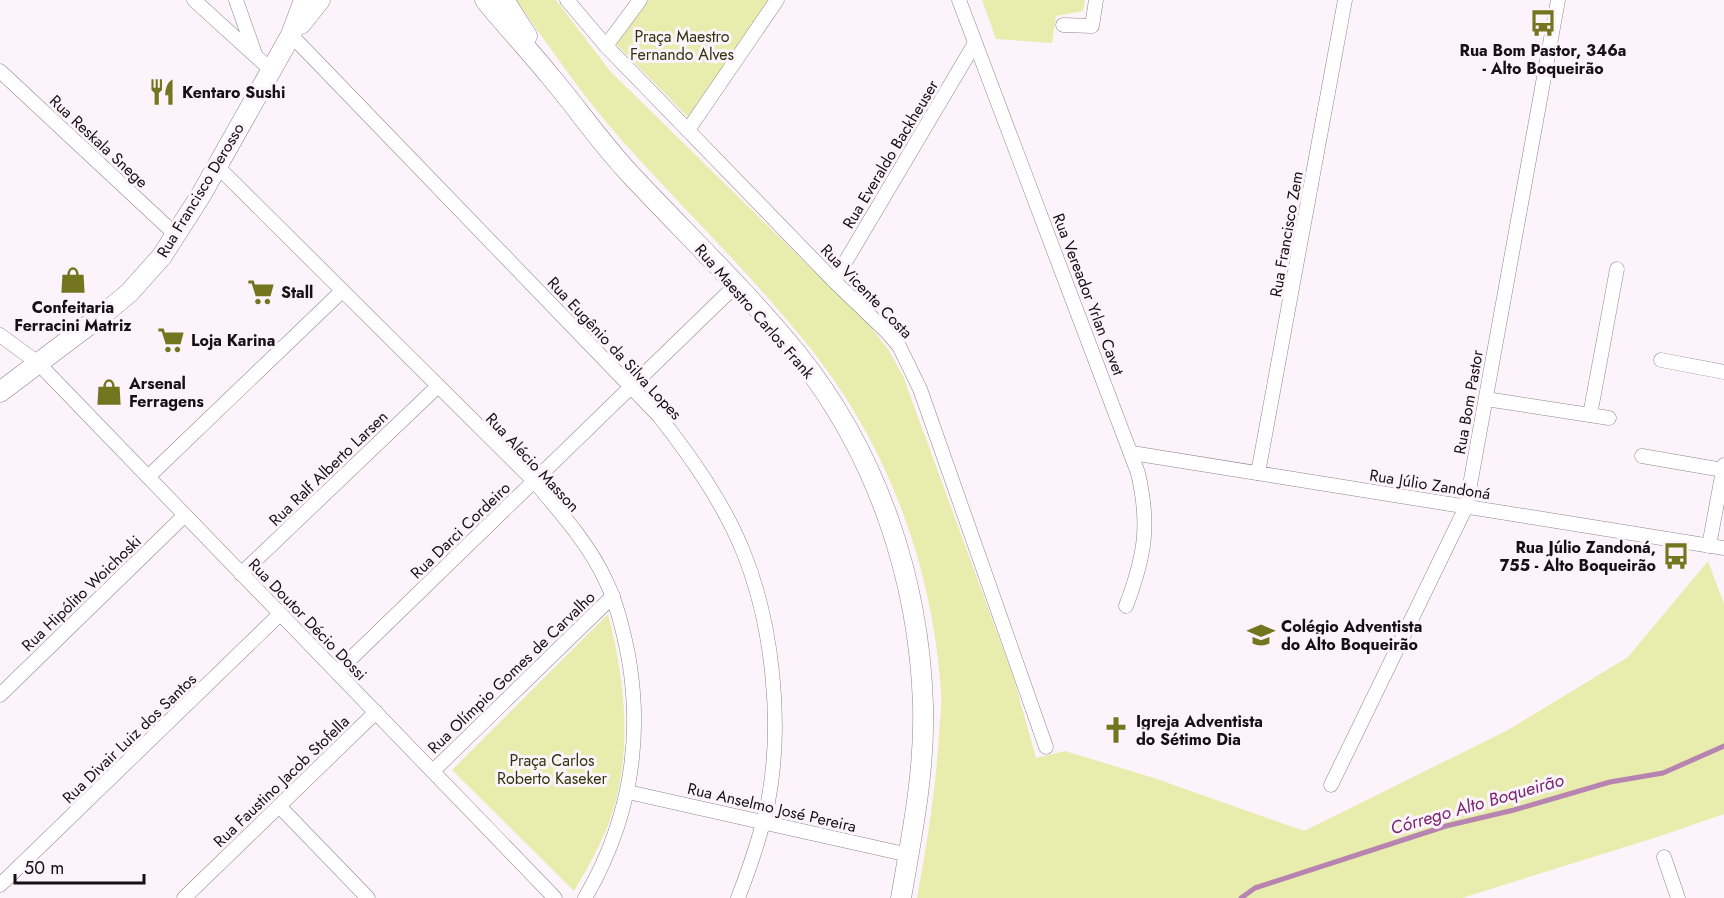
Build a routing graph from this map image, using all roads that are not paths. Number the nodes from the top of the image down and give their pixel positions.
1 (194, 0) edge
2 (236, 0) edge
3 (304, 0) edge
4 (320, 0) edge
5 (485, 0) edge
6 (504, 0) edge
7 (567, 0) edge
8 (640, 0) edge
9 (777, 0) edge
10 (959, 0) edge
11 (1096, 0) edge
12 (1345, 0) edge
13 (1558, 0) edge
14 (1063, 25) dead end
15 (291, 35) junction
16 (975, 43) junction
17 (606, 46) junction
18 (256, 56) junction
19 (271, 70) junction
20 (0, 71) edge
21 (551, 77) junction
22 (688, 130) junction
23 (217, 166) junction
24 (176, 235) junction
25 (1617, 269) dead end
26 (834, 282) junction
27 (735, 286) junction
28 (342, 291) junction
29 (0, 335) edge
30 (1661, 360) dead end
31 (38, 363) junction
32 (1724, 372) edge
33 (438, 386) junction
34 (632, 386) junction
35 (0, 392) edge
36 (1486, 399) junction
37 (1590, 415) junction
38 (1609, 418) dead end
39 (1132, 453) junction
40 (1642, 456) dead end
41 (1724, 467) edge
42 (1258, 473) junction
43 (148, 477) junction
44 (534, 481) junction
45 (1466, 507) junction
46 (185, 515) junction
47 (1709, 546) junction
48 (1724, 548) edge
49 (241, 573) junction
50 (613, 596) junction
51 (1126, 606) dead end
52 (280, 614) junction
53 (337, 672) junction
54 (0, 695) edge
55 (376, 712) junction
56 (1046, 747) dead end
57 (433, 771) junction
58 (1331, 784) dead end
59 (628, 792) junction
60 (279, 806) junction
61 (763, 822) junction
62 (909, 855) junction
63 (1664, 857) dead end
64 (0, 885) edge
65 (900, 897) edge
66 (184, 898) edge
67 (368, 898) edge
68 (555, 898) edge
69 (585, 898) edge
70 (738, 898) edge
71 (1678, 898) edge

1 - 18 street
2 - 18 street
3 - 15 main road, Rua Francisco Derosso
4 - 15 main road, Rua Francisco Derosso
5 - 21 main road, Rua Maestro Carlos Frank
6 - 21 main road, Rua Maestro Carlos Frank
7 - 17 street, Rua Vicente Costa
8 - 17 street
9 - 22 street
10 - 16 street, Rua Vereador Yrlan Cavet
11 - 14 street
12 - 42 street, Rua Francisco Zem
13 - 36 street, Rua Bom Pastor
15 - 19 main road, Rua Francisco Derosso
15 - 34 street, Rua Eugênio da Silva Lopes
16 - 26 street, Rua Everaldo Backheuser
16 - 39 street, Rua Vereador Yrlan Cavet
17 - 22 street, Rua Vicente Costa
18 - 19 street
19 - 23 main road, Rua Francisco Derosso
20 - 24 street, Rua Reskala Snege
21 - 27 main road, Rua Maestro Carlos Frank
22 - 26 street, Rua Vicente Costa
23 - 24 main road, Rua Francisco Derosso
23 - 28 street, Rua Alécio Masson
24 - 31 main road, Rua Francisco Derosso
25 - 37 street
26 - 56 street, Rua Vicente Costa
27 - 34 street, Rua Darci Cordeiro
27 - 62 main road, Rua Maestro Carlos Frank
28 - 33 street, Rua Alécio Masson
28 - 43 street
29 - 31 street, Rua Doutor Décio Dossi
30 - 32 street
31 - 35 main road, Rua Francisco Derosso
31 - 43 street, Rua Doutor Décio Dossi
33 - 44 street, Rua Alécio Masson
33 - 49 street, Rua Ralf Alberto Larsen
34 - 44 street, Rua Darci Cordeiro
34 - 61 street, Rua Eugênio da Silva Lopes
36 - 37 street
36 - 45 street, Rua Bom Pastor
37 - 38 street
39 - 42 street, Rua Júlio Zandoná
39 - 51 street, Rua Vereador Yrlan Cavet
40 - 41 street
41 - 47 street
42 - 45 street, Rua Júlio Zandoná
43 - 46 street, Rua Doutor Décio Dossi
44 - 50 street, Rua Alécio Masson
44 - 53 street, Rua Darci Cordeiro
45 - 47 street, Rua Júlio Zandoná
45 - 58 street, Rua Bom Pastor
46 - 49 street, Rua Doutor Décio Dossi
46 - 54 street, Rua Hipólito Woichoski
47 - 48 street, Rua Júlio Zandoná
49 - 52 street, Rua Doutor Décio Dossi
50 - 57 street, Rua Olímpio Gomes de Carvalho
50 - 59 street, Rua Alécio Masson
52 - 53 street, Rua Doutor Décio Dossi
52 - 64 street, Rua Divair Luiz dos Santos
53 - 55 street, Rua Doutor Décio Dossi
55 - 57 street, Rua Doutor Décio Dossi
55 - 60 street, Rua Faustino Jacob Stofella
57 - 68 street, Rua Doutor Décio Dossi
59 - 61 street, Rua Anselmo José Pereira
59 - 69 street, Rua Alécio Masson
60 - 66 street, Rua Faustino Jacob Stofella
60 - 67 street
61 - 62 street, Rua Anselmo José Pereira
61 - 70 street, Rua Eugênio da Silva Lopes
62 - 65 main road, Rua Maestro Carlos Frank
63 - 71 street

